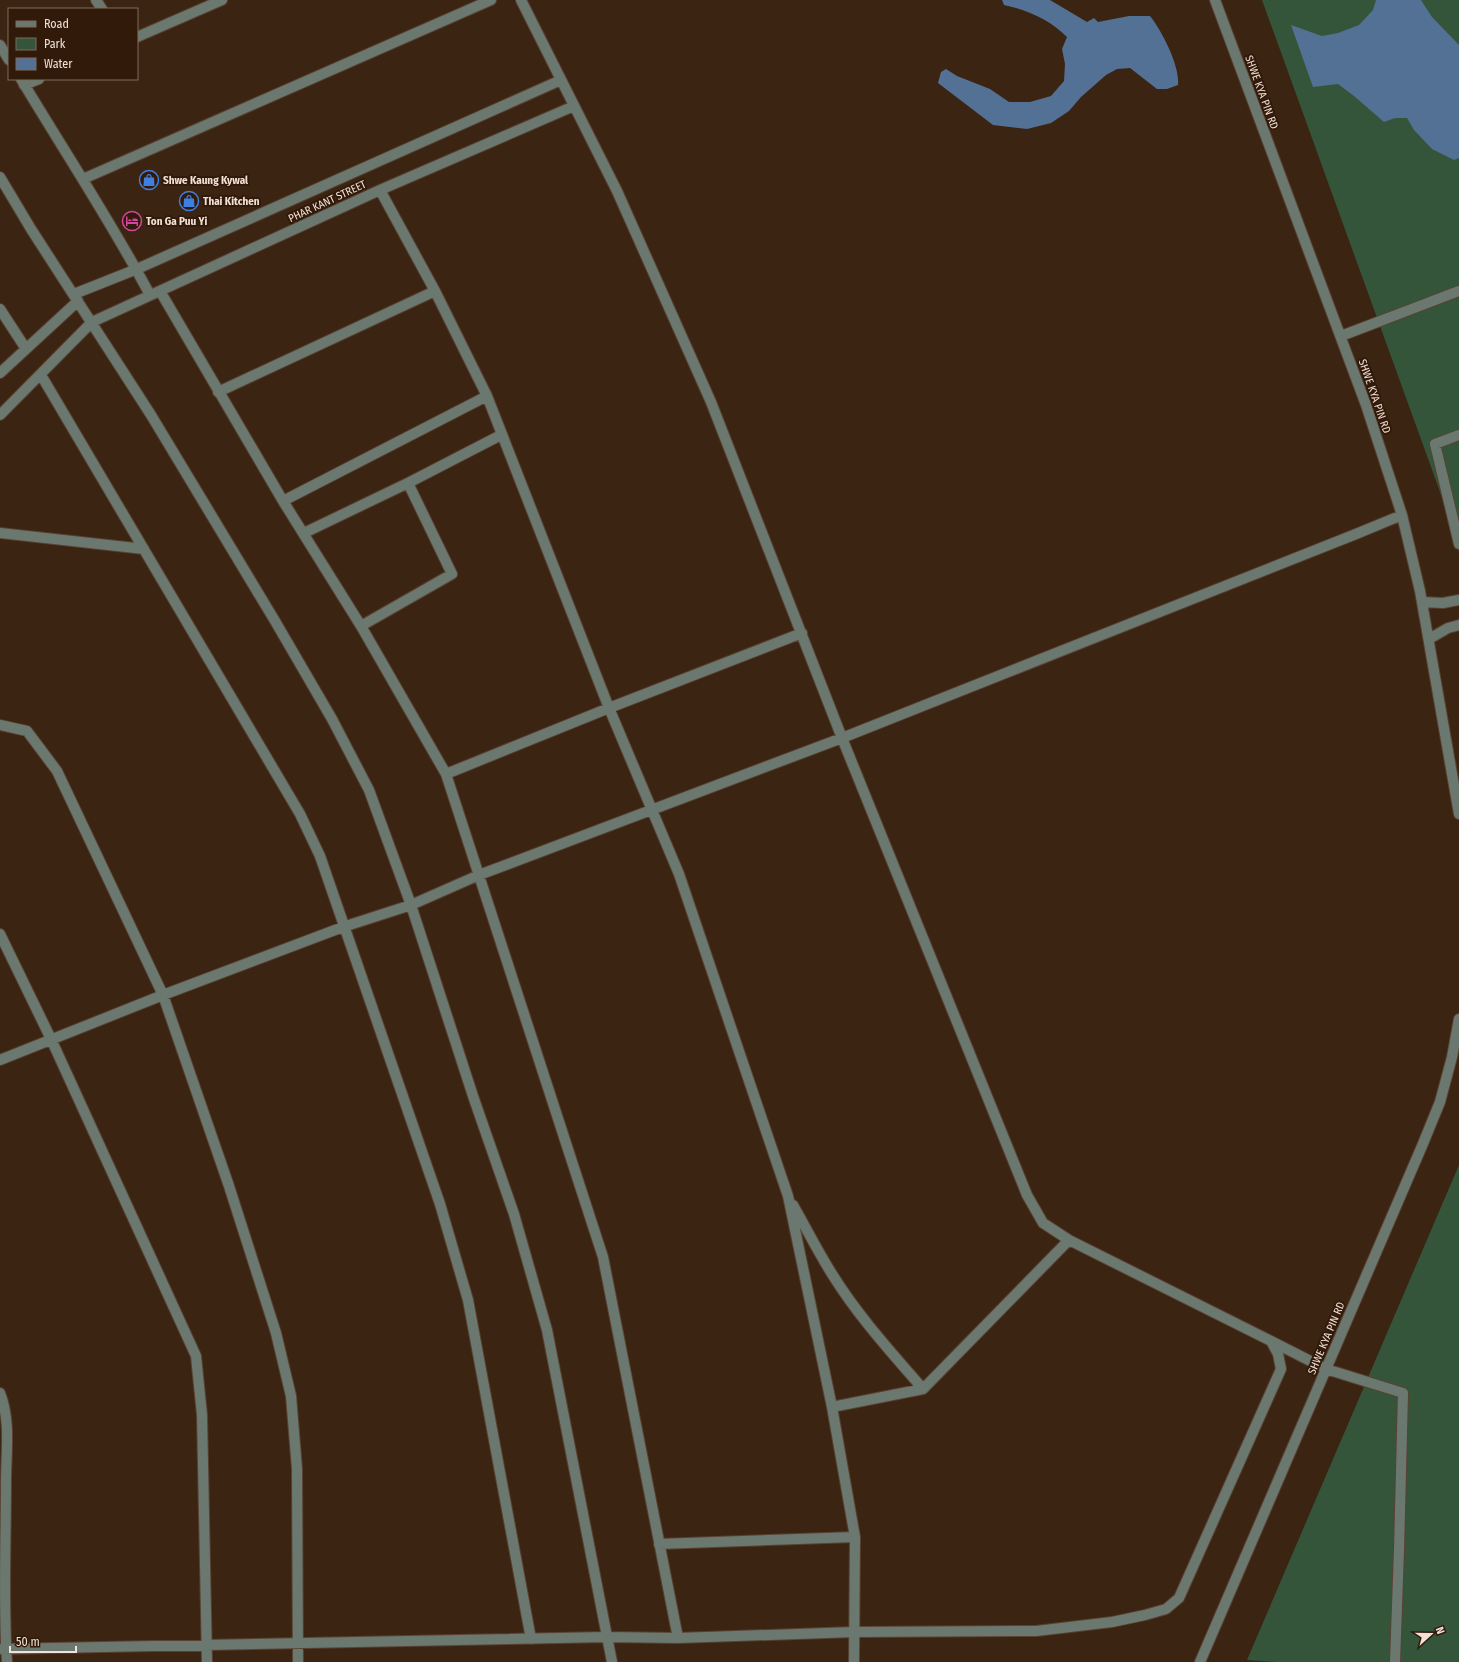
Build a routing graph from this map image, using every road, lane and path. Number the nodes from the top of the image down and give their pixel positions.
1 (222, 0) edge
2 (491, 0) edge
3 (521, 0) edge
4 (1215, 0) edge
5 (138, 37) edge
6 (0, 45) edge
7 (8, 58) edge
8 (34, 80) edge
9 (562, 80) junction
10 (23, 82) edge
11 (574, 106) junction
12 (0, 177) edge
13 (83, 179) junction
14 (380, 190) junction
15 (137, 269) junction
16 (160, 291) junction
17 (435, 291) junction
18 (1459, 291) edge
19 (150, 295) junction
20 (76, 298) junction
21 (0, 309) edge
22 (92, 322) junction
23 (1341, 336) junction
24 (26, 349) junction
25 (0, 373) edge
26 (41, 375) junction
27 (218, 392) junction
28 (487, 396) junction
29 (0, 415) edge
30 (501, 435) junction
31 (1459, 435) edge
32 (408, 483) junction
33 (283, 501) junction
34 (1402, 514) junction
35 (0, 533) edge
36 (304, 534) junction
37 (1459, 544) edge
38 (144, 549) junction
39 (1459, 600) edge
40 (1422, 602) junction
41 (1459, 625) edge
42 (361, 626) junction
43 (802, 633) junction
44 (1429, 639) junction
45 (610, 708) junction
46 (0, 725) edge
47 (842, 738) junction
48 (446, 774) junction
49 (652, 808) junction
50 (1459, 814) edge
51 (479, 875) junction
52 (411, 905) junction
53 (343, 927) junction
54 (0, 934) edge
55 (163, 995) junction
56 (1459, 1019) edge
57 (1458, 1036) edge
58 (51, 1039) junction
59 (0, 1060) edge
60 (788, 1196) junction
61 (1069, 1240) junction
62 (1271, 1341) junction
63 (1326, 1369) junction
64 (923, 1389) junction
65 (0, 1393) edge
66 (832, 1407) junction
67 (855, 1537) junction
68 (659, 1544) junction
69 (854, 1632) junction
70 (607, 1637) junction
71 (678, 1638) junction
72 (532, 1639) junction
73 (207, 1644) junction
74 (298, 1644) junction
75 (3, 1649) edge
76 (7, 1662) edge
77 (207, 1662) edge
78 (298, 1662) edge
79 (612, 1662) edge
80 (854, 1662) edge
81 (1200, 1662) edge
82 (1395, 1662) edge

1 - 5 street
2 - 13 street
3 - 9 street
4 - 23 street, SHWE KYA PIN RD
6 - 7 street
8 - 10 street
9 - 11 street
9 - 15 street
10 - 13 street
11 - 14 street, PHAR KANT STREET
11 - 43 street
12 - 20 street
13 - 15 street
14 - 16 street, PHAR KANT STREET
14 - 17 street
15 - 19 street
15 - 20 street
16 - 19 street, PHAR KANT STREET
16 - 27 street
17 - 27 street
17 - 28 street
18 - 23 street
19 - 22 street, PHAR KANT STREET
20 - 22 street
20 - 24 street
21 - 24 street
22 - 26 street
22 - 52 street
23 - 34 street, SHWE KYA PIN RD
24 - 25 street
26 - 29 street
26 - 38 street
27 - 33 street
28 - 30 street
28 - 33 street
30 - 32 street
30 - 45 street
31 - 37 street
32 - 36 street
32 - 42 street
33 - 36 street
34 - 40 street, SHWE KYA PIN RD
34 - 47 street
35 - 38 street
36 - 42 street
38 - 53 street
39 - 40 street
40 - 44 street, SHWE KYA PIN RD
41 - 44 street
42 - 48 street
43 - 45 street
43 - 47 street
44 - 50 street, SHWE KYA PIN RD
45 - 48 street
45 - 49 street
46 - 55 street
47 - 49 street
47 - 61 street
48 - 51 street
49 - 51 street
49 - 60 street
51 - 52 street
51 - 68 street
52 - 53 street
52 - 70 street
53 - 55 street
53 - 72 street
54 - 58 street
55 - 58 street
55 - 74 street
56 - 57 street, SHWE KYA PIN RD
57 - 63 street, SHWE KYA PIN RD
58 - 59 street
58 - 73 street
60 - 64 street
60 - 66 street
61 - 62 street
61 - 64 street
62 - 63 street
62 - 69 street
63 - 81 street, SHWE KYA PIN RD
63 - 82 street
64 - 66 street
65 - 75 street
66 - 67 street
67 - 68 street
67 - 69 street
68 - 71 street
69 - 71 street
69 - 80 street
70 - 71 street
70 - 72 street
70 - 79 street
72 - 74 street
73 - 74 street
73 - 75 street
73 - 77 street
74 - 78 street
75 - 76 street

